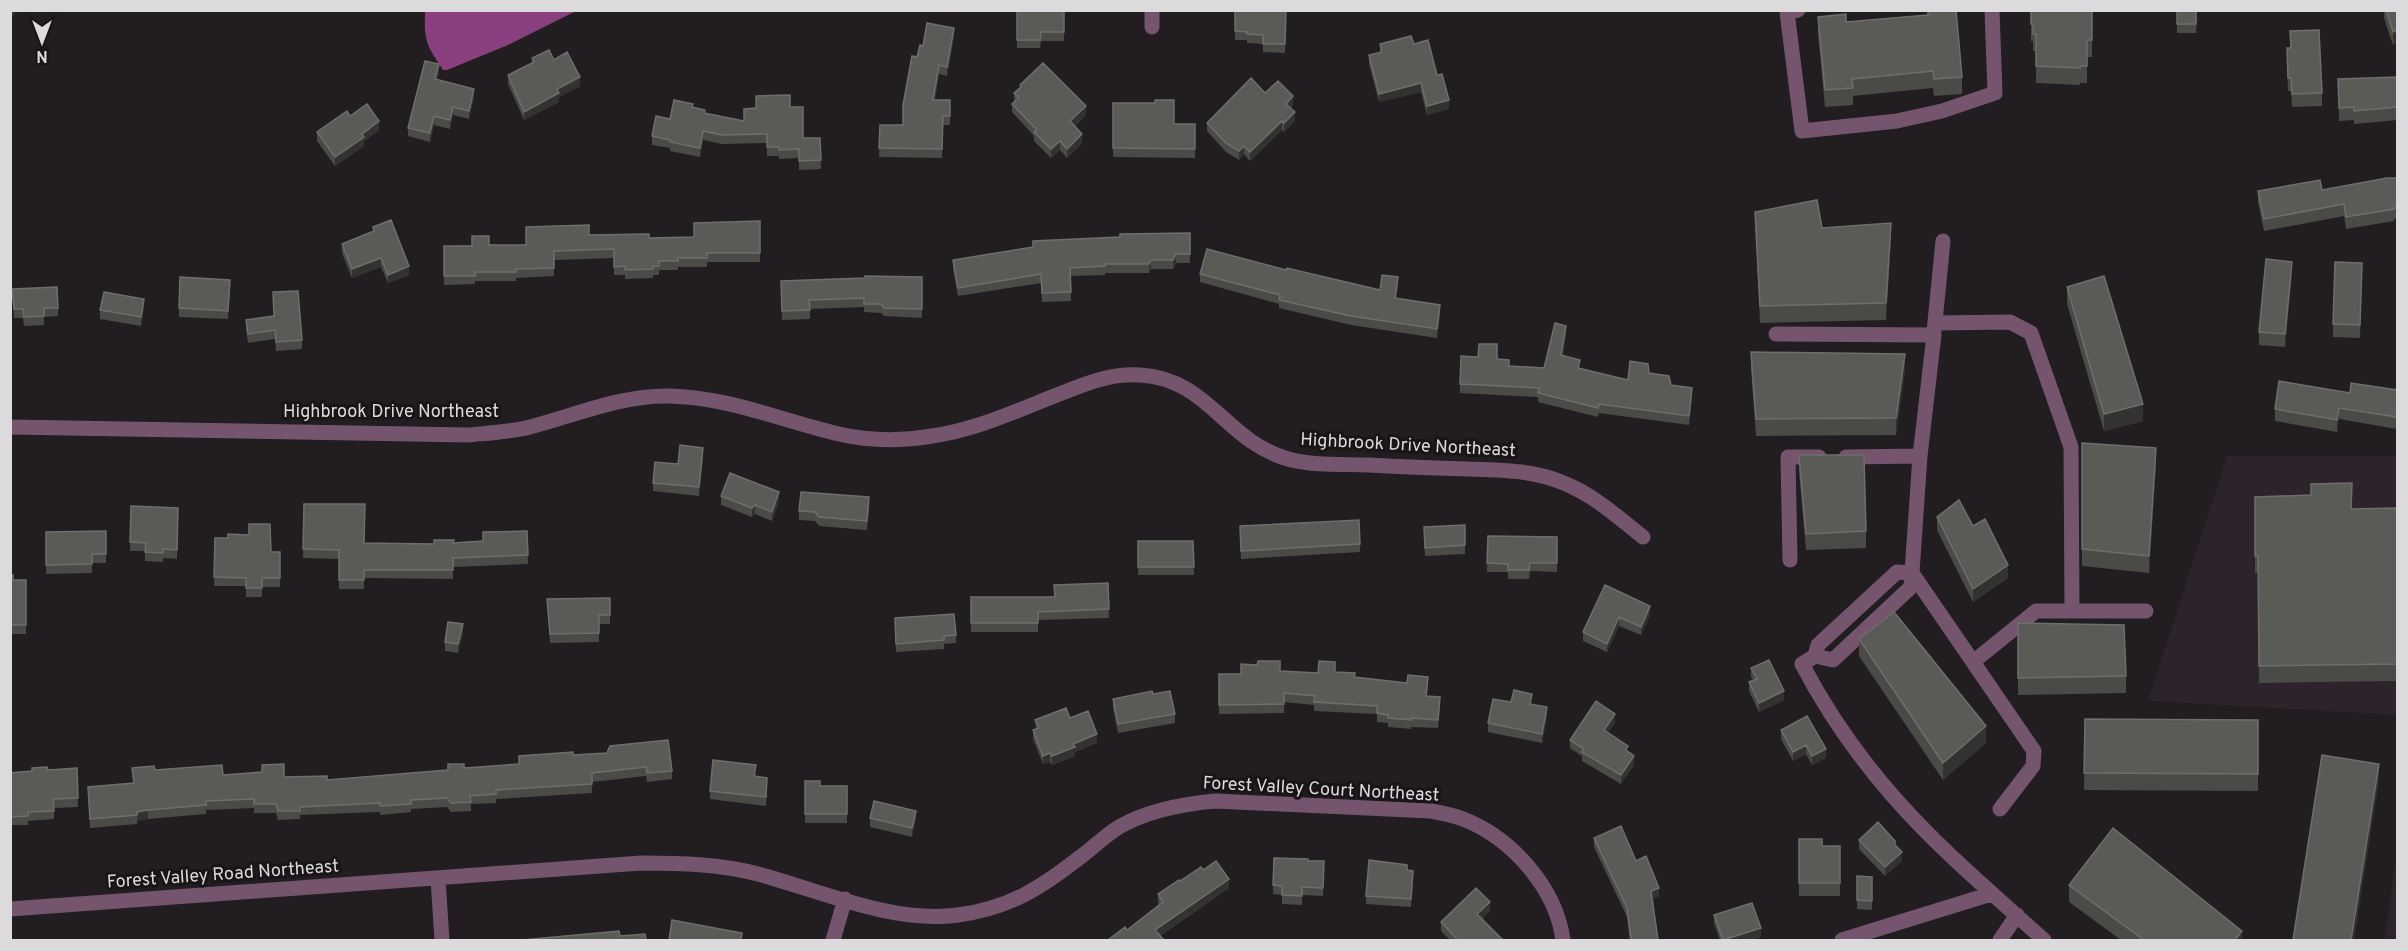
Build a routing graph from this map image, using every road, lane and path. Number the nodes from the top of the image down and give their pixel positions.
1 (1152, 10) edge
2 (1798, 10) edge
3 (1992, 10) edge
4 (1152, 27) dead end
5 (1943, 241) dead end
6 (1935, 329) junction
7 (1776, 334) dead end
8 (10, 428) edge
9 (1920, 456) junction
10 (1643, 537) dead end
11 (1790, 560) dead end
12 (1912, 573) junction
13 (2073, 611) junction
14 (2146, 611) dead end
15 (1973, 662) junction
16 (2000, 809) dead end
17 (438, 879) junction
18 (1991, 894) junction
19 (845, 899) junction
20 (10, 909) edge
21 (2017, 915) junction
22 (442, 940) edge
23 (833, 940) edge
24 (1563, 940) edge
25 (1842, 940) edge
26 (2000, 940) edge
27 (2044, 940) edge

1 - 4 street
2 - 3 street
5 - 6 street
6 - 7 street
6 - 9 street
6 - 13 street
8 - 10 street, Highbrook Drive Northeast
9 - 11 street
9 - 12 street
12 - 15 street
12 - 18 street
13 - 14 street
13 - 15 street
15 - 16 street
17 - 19 street, Forest Valley Court Northeast
17 - 20 street, Forest Valley Road Northeast
17 - 22 street
18 - 21 street
18 - 25 street
19 - 23 street
19 - 24 street, Forest Valley Court Northeast
21 - 26 street
21 - 27 street

